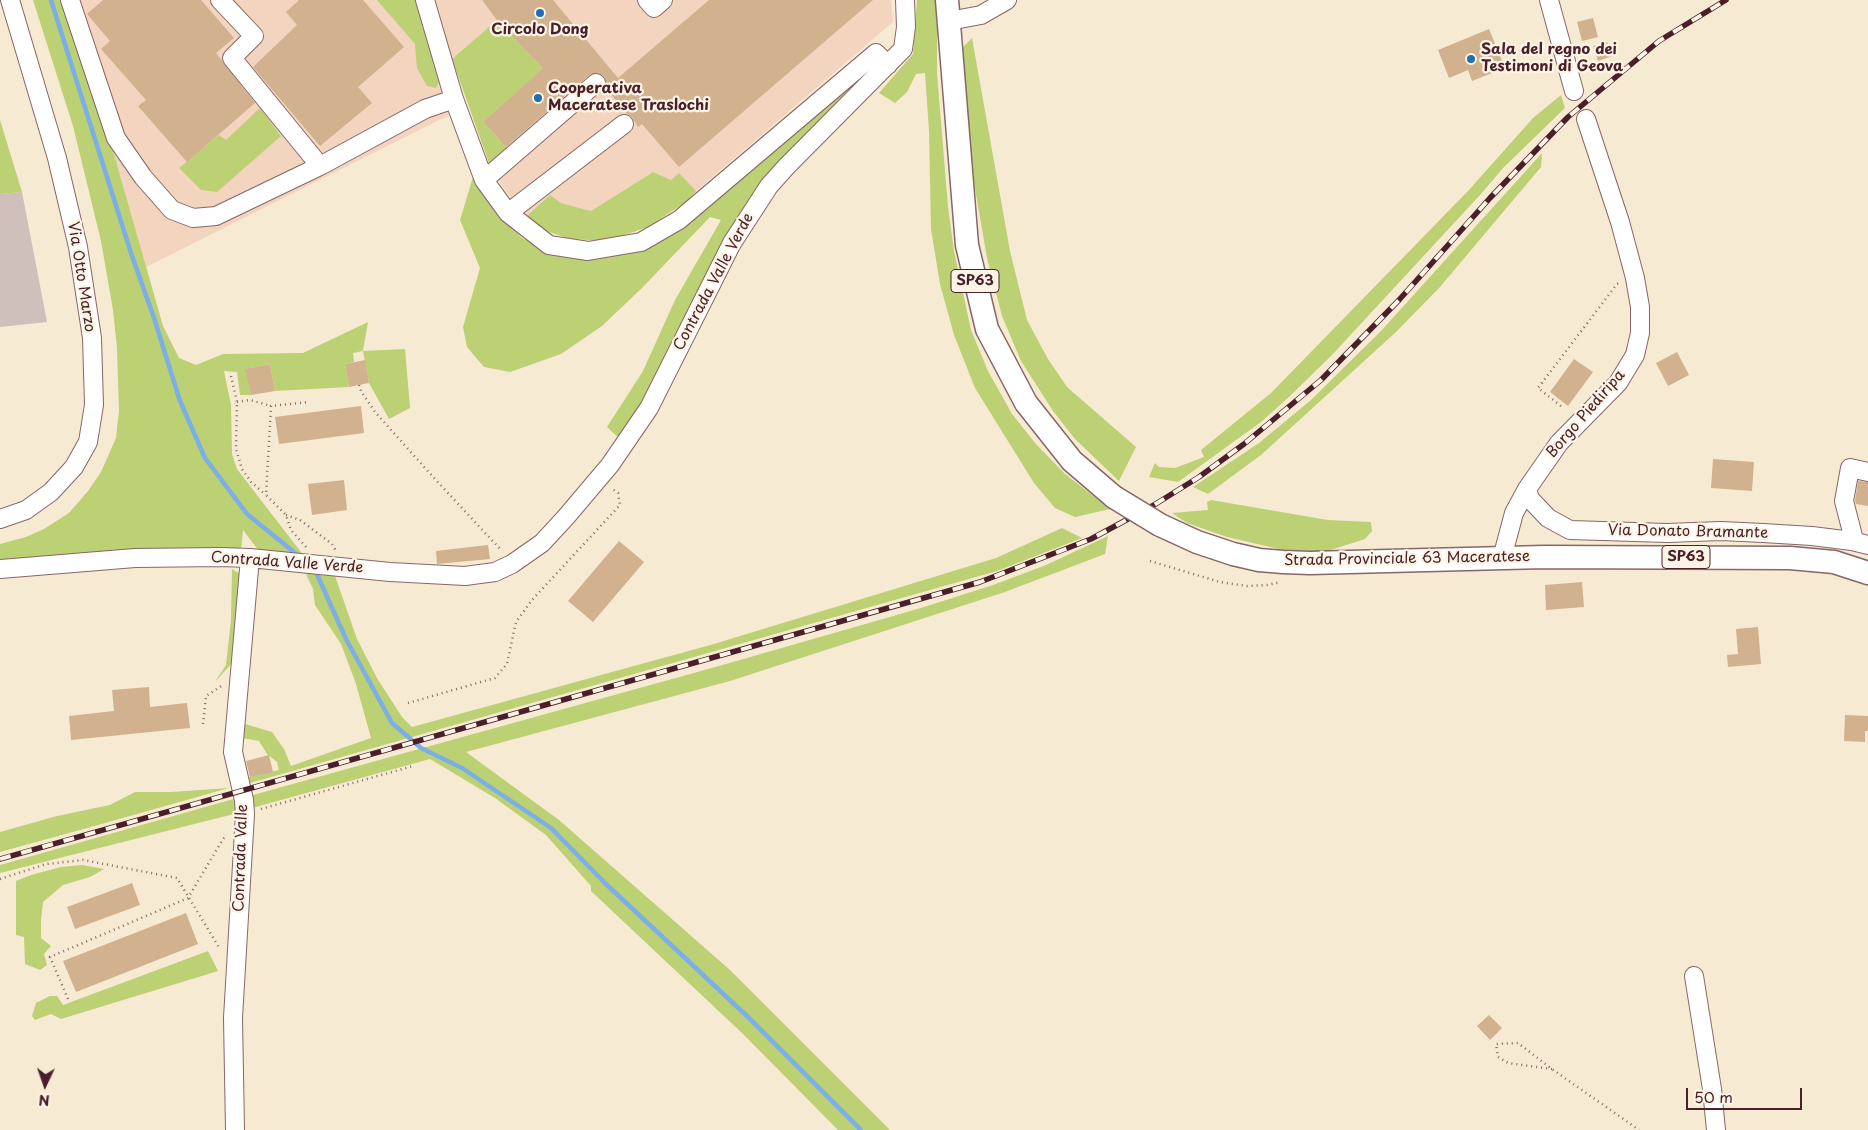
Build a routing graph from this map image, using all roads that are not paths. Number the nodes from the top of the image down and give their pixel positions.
1 (10, 0) edge
2 (70, 0) edge
3 (220, 0) edge
4 (425, 0) edge
5 (647, 0) edge
6 (663, 0) edge
7 (905, 0) edge
8 (1007, 0) edge
9 (1549, 0) edge
10 (948, 10) edge
11 (888, 65) junction
12 (596, 83) dead end
13 (1574, 91) dead end
14 (454, 98) junction
15 (1586, 119) dead end
16 (624, 124) dead end
17 (320, 166) junction
18 (484, 180) junction
19 (508, 213) junction
20 (1868, 472) edge
21 (1526, 489) junction
22 (0, 519) edge
23 (1860, 543) edge
24 (250, 558) junction
25 (1502, 558) junction
26 (0, 569) edge
27 (1868, 573) edge
28 (1694, 976) dead end
29 (235, 1130) edge
30 (1716, 1130) edge

1 - 22 street, Via Otto Marzo
2 - 17 street
3 - 17 street
4 - 14 street
5 - 6 street
7 - 11 street, Contrada Valle Verde
8 - 10 street
9 - 13 street
10 - 25 main road, Strada Provinciale 63 Maceratese / SP63, bridge
11 - 19 street
11 - 24 street, Contrada Valle Verde
12 - 18 street
14 - 17 street
14 - 18 street
15 - 21 street, Borgo Piediripa
16 - 19 street
18 - 19 street
20 - 23 street
21 - 23 street, Via Donato Bramante
21 - 25 street, Borgo Piediripa
24 - 26 street, Contrada Valle Verde
24 - 29 street, Contrada Valle
25 - 27 main road, Strada Provinciale 63 Maceratese / SP63
28 - 30 street

